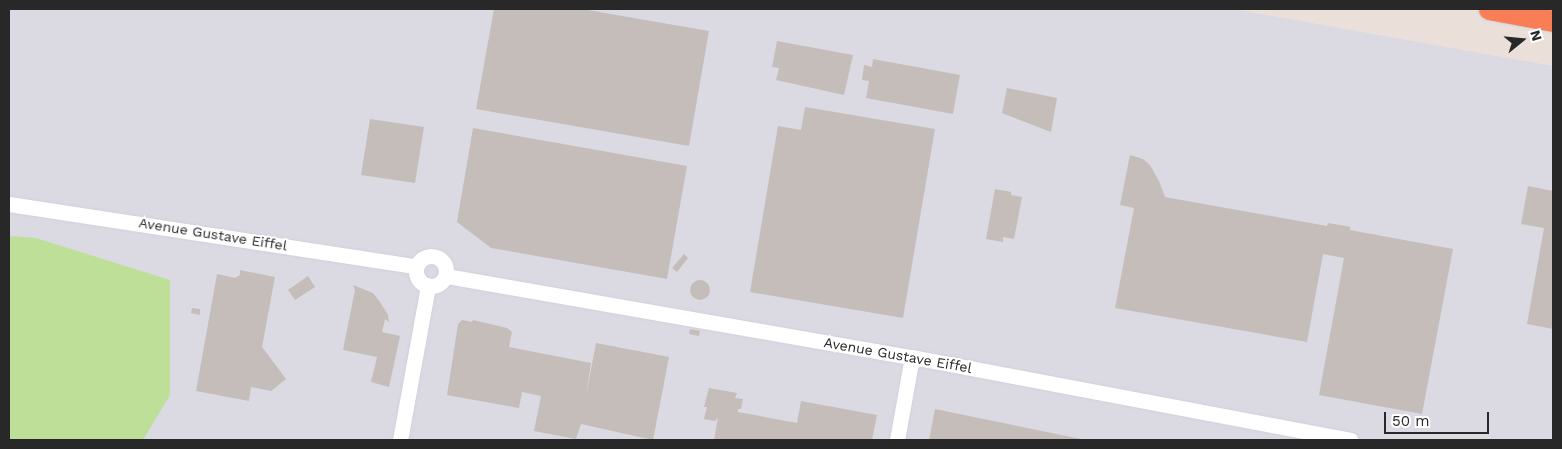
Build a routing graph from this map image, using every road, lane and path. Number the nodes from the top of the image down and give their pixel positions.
1 (1489, 9) edge
2 (1553, 20) edge
3 (9, 204) edge
4 (416, 266) junction
5 (446, 276) junction
6 (428, 286) junction
7 (912, 357) junction
8 (400, 440) edge
9 (897, 440) edge
10 (1350, 440) edge

1 - 2 highway
3 - 4 street, Avenue Gustave Eiffel
4 - 5 street
4 - 6 street
5 - 6 street
5 - 7 street, Avenue Gustave Eiffel
6 - 8 street
7 - 9 street
7 - 10 street, Avenue Gustave Eiffel

